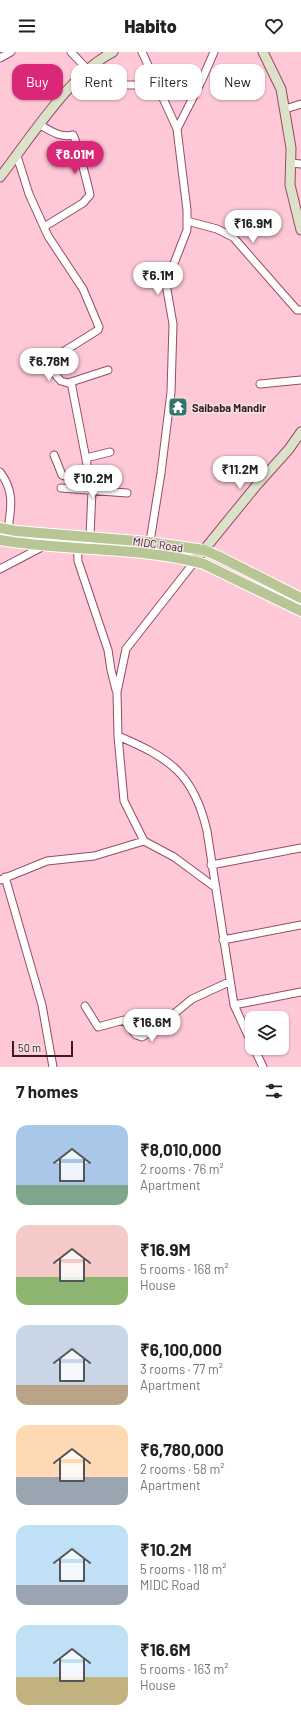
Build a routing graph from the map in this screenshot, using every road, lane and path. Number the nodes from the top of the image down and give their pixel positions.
1 (11, 52) edge
2 (71, 52) edge
3 (113, 52) edge
4 (142, 52) edge
5 (214, 52) edge
6 (263, 52) edge
7 (0, 58) edge
8 (79, 64) edge
9 (95, 64) edge
10 (147, 64) edge
11 (71, 86) edge
12 (163, 100) edge
13 (301, 104) edge
14 (285, 109) junction
15 (40, 125) junction
16 (177, 129) junction
17 (17, 156) junction
18 (291, 163) junction
19 (301, 164) edge
20 (0, 177) edge
21 (187, 221) junction
22 (44, 227) junction
23 (301, 230) edge
24 (301, 310) edge
25 (108, 370) dead end
26 (301, 380) edge
27 (71, 382) junction
28 (260, 384) dead end
29 (301, 432) edge
30 (110, 452) dead end
31 (54, 455) dead end
32 (86, 458) junction
33 (0, 472) edge
34 (90, 478) junction
35 (60, 488) dead end
36 (92, 490) junction
37 (127, 493) dead end
38 (4, 529) edge
39 (77, 536) junction
40 (90, 537) junction
41 (0, 540) edge
42 (149, 542) junction
43 (44, 545) junction
44 (77, 548) junction
45 (204, 550) junction
46 (148, 554) junction
47 (195, 561) junction
48 (0, 569) edge
49 (270, 583) junction
50 (264, 594) junction
51 (301, 598) edge
52 (301, 611) edge
53 (117, 692) junction
54 (118, 736) junction
55 (144, 841) junction
56 (301, 848) edge
57 (211, 865) junction
58 (3, 878) edge
59 (216, 888) junction
60 (301, 925) edge
61 (223, 940) junction
62 (229, 982) junction
63 (301, 992) edge
64 (234, 1005) junction
65 (85, 1006) dead end
66 (245, 1029) edge
67 (257, 1055) edge
68 (53, 1067) edge
69 (263, 1067) edge

1 - 7 street
2 - 8 street
3 - 9 street
4 - 10 street
5 - 16 street
6 - 14 street
11 - 15 street
12 - 16 street
13 - 14 street
14 - 18 street
15 - 17 street
15 - 22 street
16 - 21 street
17 - 20 street
17 - 22 street
18 - 19 street
18 - 23 street
21 - 24 street
21 - 42 street
22 - 27 street
25 - 27 street
26 - 28 street
27 - 32 street
29 - 45 street
30 - 32 street
31 - 34 street
32 - 34 street
33 - 38 street
34 - 36 street
35 - 36 street
36 - 37 street
36 - 40 street
38 - 39 main road, MIDC Road
39 - 40 main road, MIDC Road
39 - 44 street
40 - 42 main road, MIDC Road
41 - 43 main road, MIDC Road
42 - 45 main road, MIDC Road
42 - 46 street
43 - 44 main road, MIDC Road
43 - 48 street
44 - 46 main road, MIDC Road
44 - 53 street
45 - 47 street
45 - 49 main road, MIDC Road
46 - 47 main road, MIDC Road
47 - 50 main road, MIDC Road
47 - 53 street
49 - 50 main road
49 - 51 main road, MIDC Road
50 - 52 main road, MIDC Road
53 - 54 street
54 - 55 street
54 - 57 street
55 - 58 street
55 - 59 street
56 - 57 street
57 - 59 street
58 - 68 street
59 - 61 street
60 - 61 street
61 - 62 street
62 - 64 street
62 - 65 street
63 - 64 street
64 - 66 street
67 - 69 street

